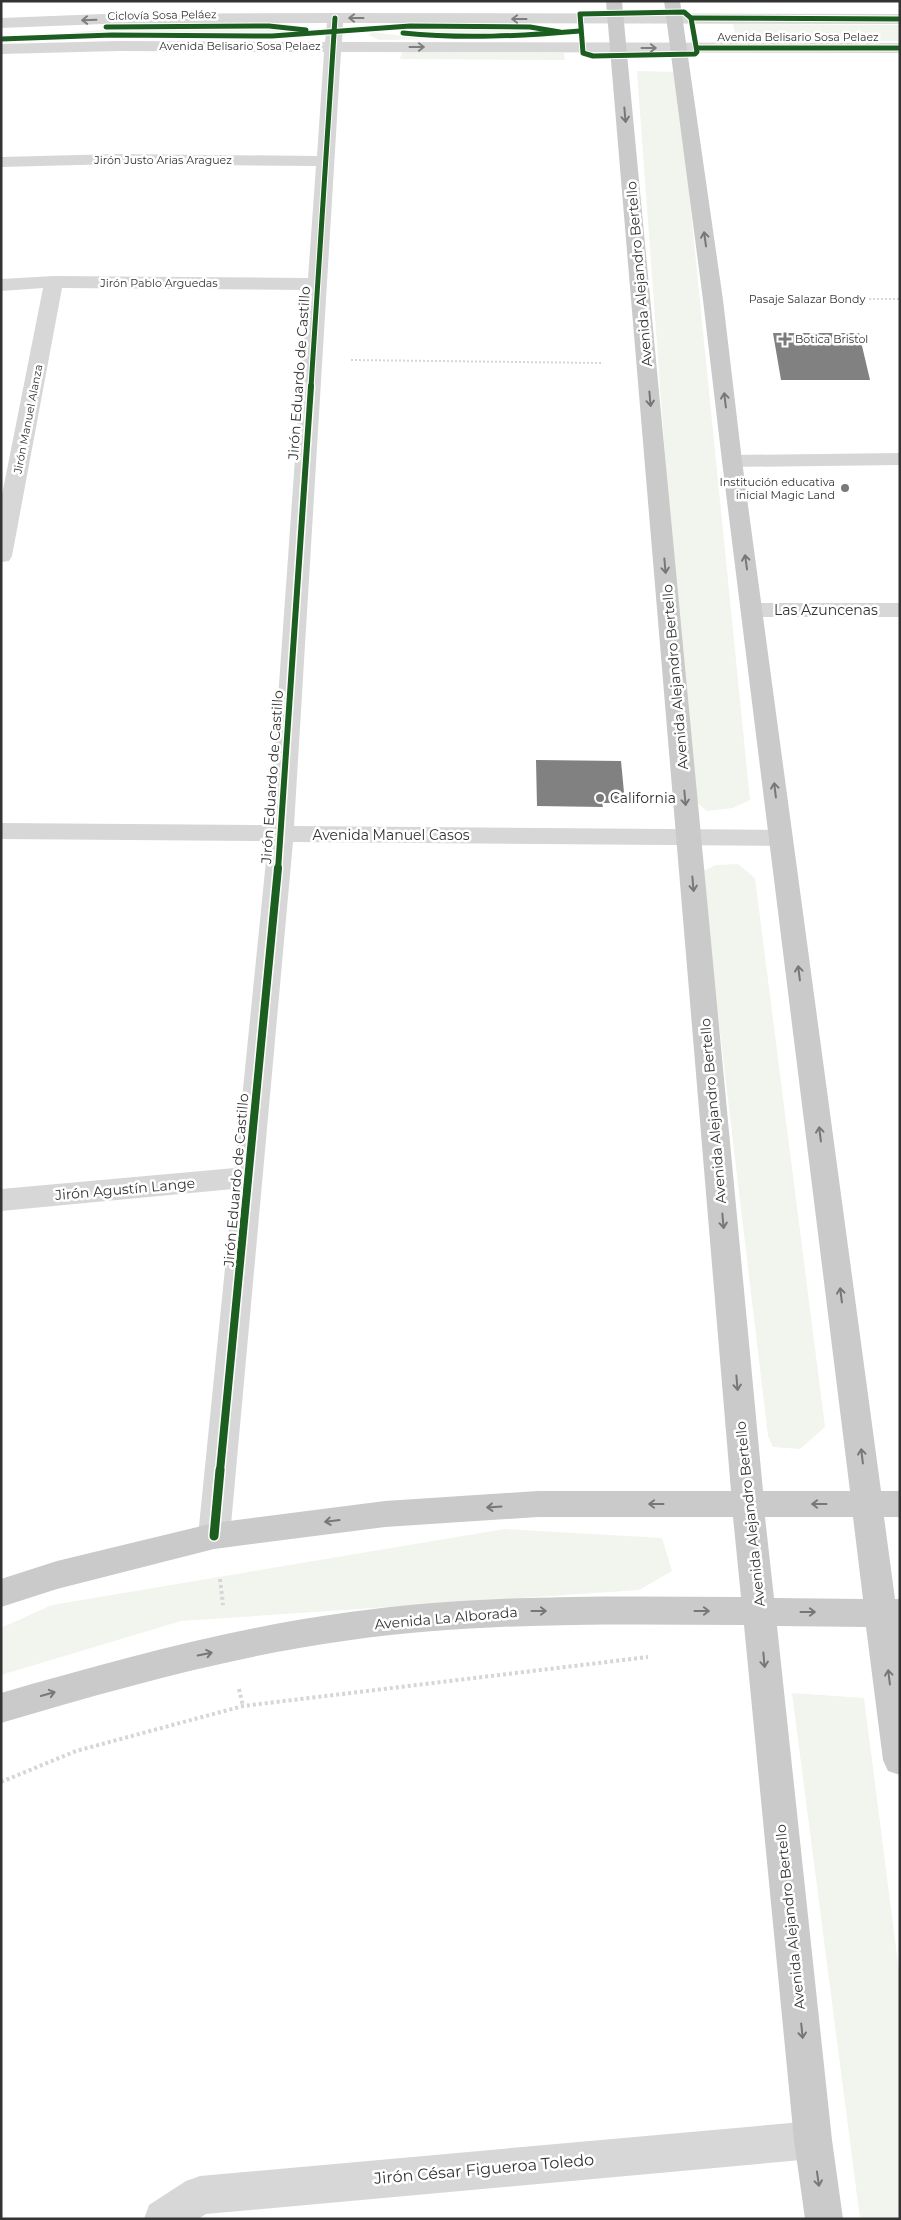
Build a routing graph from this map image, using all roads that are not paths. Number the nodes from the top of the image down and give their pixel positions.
1 (614, 1) edge
2 (672, 1) edge
3 (335, 18) junction
4 (617, 18) junction
5 (675, 18) junction
6 (900, 19) edge
7 (1, 23) edge
8 (334, 47) junction
9 (619, 48) junction
10 (679, 48) junction
11 (900, 48) edge
12 (1, 49) edge
13 (325, 161) junction
14 (1, 162) edge
15 (54, 282) junction
16 (317, 284) junction
17 (1, 285) edge
18 (900, 459) edge
19 (732, 461) junction
20 (1, 556) edge
21 (752, 610) junction
22 (900, 610) edge
23 (1, 831) edge
24 (281, 834) junction
25 (688, 836) junction
26 (781, 838) junction
27 (248, 1177) junction
28 (1, 1200) edge
29 (748, 1504) junction
30 (868, 1504) junction
31 (900, 1504) edge
32 (214, 1536) junction
33 (1, 1593) edge
34 (759, 1612) junction
35 (891, 1613) edge
36 (1, 1708) edge
37 (900, 1760) edge
38 (813, 2140) junction
39 (201, 2207) edge
40 (162, 2219) edge
41 (824, 2219) edge

1 - 4 main road, Avenida Alejandro Bertello
2 - 5 main road
4 -> 3 street, Avenida Belisario Sosa Pelaez
3 -> 7 street, Avenida Belisario Sosa Pelaez
3 - 8 street, Jirón Eduardo de Castillo
4 - 5 street, Avenida Belisario Sosa Pelaez
4 - 9 main road, Avenida Alejandro Bertello
5 - 6 street, Avenida Belisario Sosa Pelaez
5 - 10 main road
8 -> 9 street, Avenida Belisario Sosa Pelaez
8 - 12 street, Avenida Belisario Sosa Pelaez
8 - 13 street, Jirón Eduardo de Castillo
9 -> 10 street, Avenida Belisario Sosa Pelaez
9 -> 25 main road, Avenida Alejandro Bertello
10 - 11 street, Avenida Belisario Sosa Pelaez
19 -> 10 main road
13 - 14 street, Jirón Justo Arias Araguez
13 - 16 street, Jirón Eduardo de Castillo
15 - 16 street, Jirón Pablo Arguedas
15 - 17 street, Jirón Pablo Arguedas
15 - 20 street, Jirón Manuel Alanza
16 - 24 street, Jirón Eduardo de Castillo
18 - 19 street
21 -> 19 main road
21 - 22 street, Las Azuncenas
26 -> 21 main road
23 - 24 street, Avenida Manuel Casos
24 - 25 street, Avenida Manuel Casos
24 - 27 street, Jirón Eduardo de Castillo
25 - 26 street, Avenida Manuel Casos
25 -> 29 main road, Avenida Alejandro Bertello
30 -> 26 main road
27 - 28 street, Jirón Agustín Lange
27 - 32 street, Jirón Eduardo de Castillo
30 -> 29 main road
29 -> 32 main road
29 - 34 main road, Avenida Alejandro Bertello
30 - 31 main road
30 - 35 main road
32 - 33 main road
34 -> 35 main road, Avenida La Alborada
36 -> 34 main road, Avenida La Alborada
34 -> 38 main road, Avenida Alejandro Bertello
37 -> 35 main road
38 - 39 street, Jirón César Figueroa Toledo
38 -> 41 main road, Avenida Alejandro Bertello
39 - 40 street, Jirón César Figueroa Toledo

